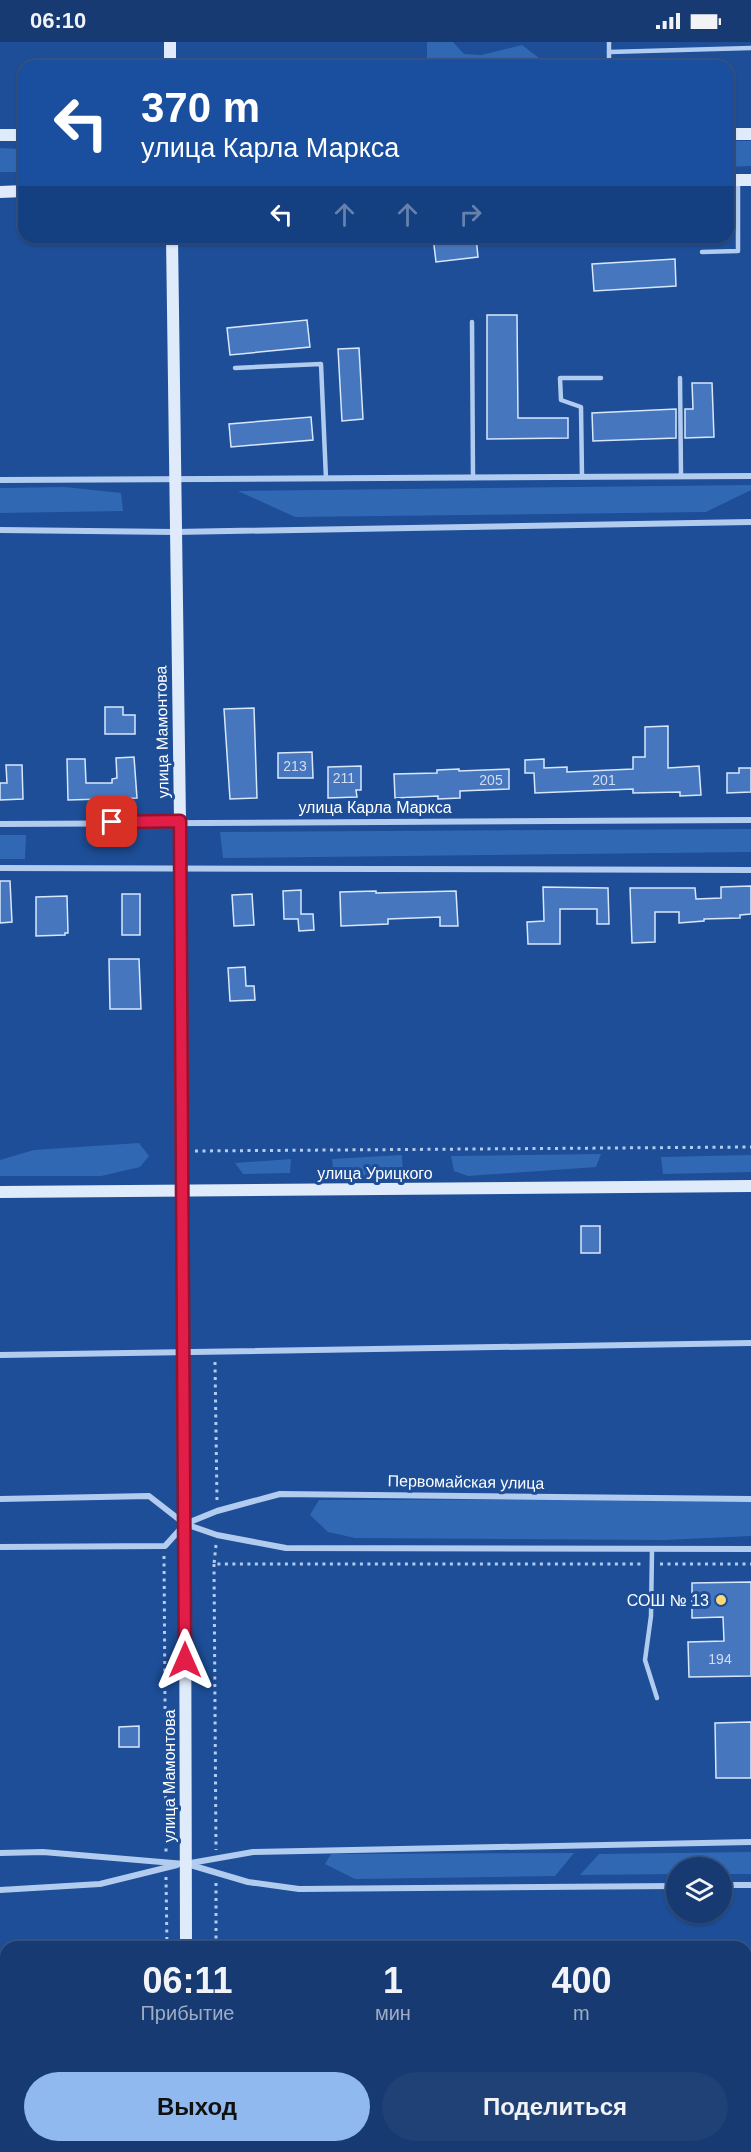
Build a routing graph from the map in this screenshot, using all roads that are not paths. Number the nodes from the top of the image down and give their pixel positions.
1 (170, 42) edge
2 (609, 42) edge
3 (751, 48) edge
4 (609, 52) junction
5 (170, 60) edge
6 (609, 60) edge
7 (734, 134) edge
8 (751, 134) edge
9 (0, 135) edge
10 (18, 135) edge
11 (734, 180) edge
12 (751, 180) edge
13 (18, 191) edge
14 (0, 192) edge
15 (734, 194) edge
16 (172, 243) edge
17 (702, 252) dead end
18 (472, 322) dead end
19 (235, 368) dead end
20 (601, 378) dead end
21 (680, 378) dead end
22 (681, 476) junction
23 (751, 476) edge
24 (582, 477) junction
25 (473, 478) junction
26 (326, 479) junction
27 (0, 480) edge
28 (175, 480) junction
29 (751, 522) edge
30 (0, 530) edge
31 (175, 532) junction
32 (751, 820) edge
33 (180, 821) junction
34 (0, 824) edge
35 (0, 868) edge
36 (180, 868) junction
37 (751, 870) edge
38 (751, 1186) edge
39 (182, 1191) junction
40 (0, 1192) edge
41 (751, 1342) edge
42 (184, 1351) junction
43 (0, 1355) edge
44 (0, 1499) edge
45 (751, 1499) edge
46 (185, 1524) junction
47 (0, 1547) edge
48 (652, 1549) junction
49 (751, 1549) edge
50 (657, 1698) dead end
51 (751, 1842) edge
52 (0, 1853) edge
53 (166, 1864) junction
54 (185, 1864) junction
55 (732, 1885) edge
56 (751, 1885) edge
57 (666, 1886) edge
58 (0, 1890) edge
59 (186, 1941) edge

1 - 5 street
2 - 4 lane
3 - 4 lane
4 - 6 lane
7 - 8 street
9 - 10 street
11 - 12 street
13 - 14 street
15 - 17 lane
16 - 28 street, улица Мамонтова
18 - 25 lane
19 - 26 lane
20 - 24 lane
21 - 22 lane
22 - 23 street
22 - 24 street
24 - 25 street
25 - 26 street
26 - 28 street
27 - 28 street
28 - 31 street, улица Мамонтова
29 - 31 street
30 - 31 street
31 - 33 street, улица Мамонтова
32 - 33 street, улица Карла Маркса
33 - 34 street, улица Карла Маркса
33 - 36 street, улица Мамонтова
35 - 36 street
36 - 37 street
36 - 39 street, улица Мамонтова
38 - 39 street, улица Урицкого
39 - 40 street, улица Урицкого
39 - 42 street, улица Мамонтова
41 - 42 street
42 - 43 street
42 - 46 street, улица Мамонтова
44 - 46 street
45 - 46 street, Первомайская улица
46 - 47 street, Первомайская улица
46 - 48 street
46 - 54 street, улица Мамонтова
48 - 49 street
48 - 50 lane
51 - 54 street
52 - 53 street
53 - 54 street
53 - 58 street
54 - 57 street
54 - 59 street, улица Мамонтова
55 - 56 street

